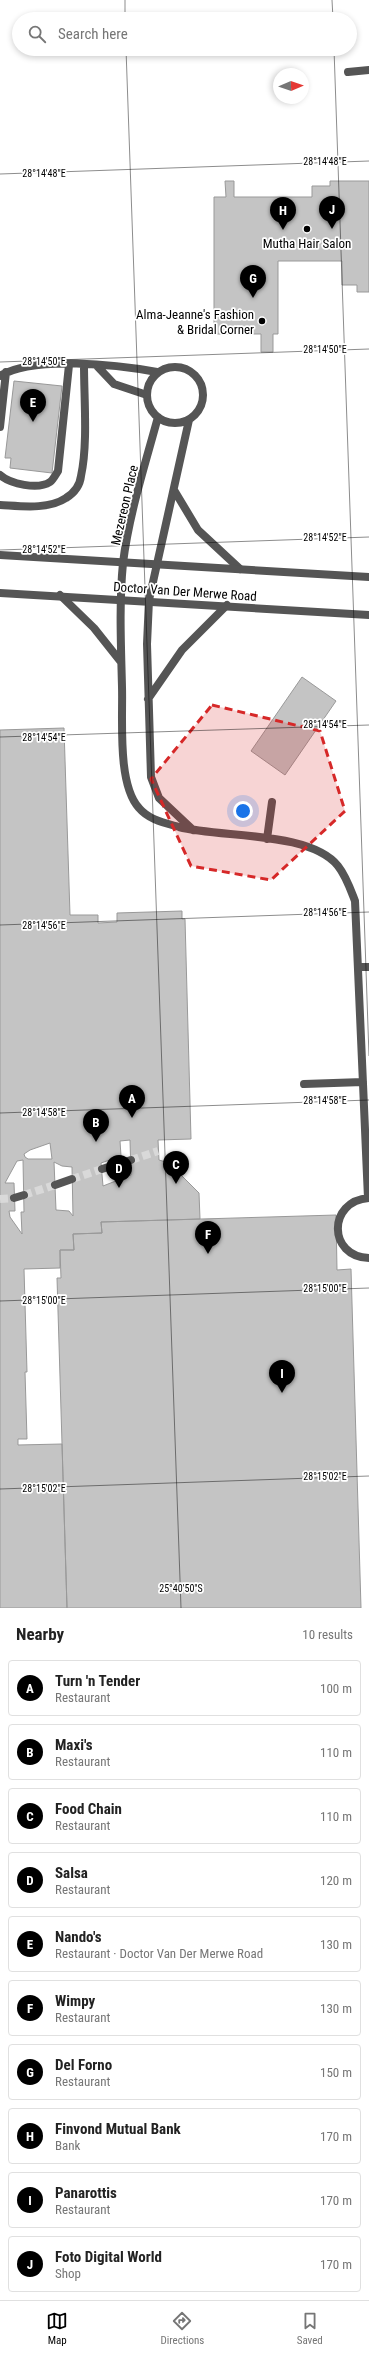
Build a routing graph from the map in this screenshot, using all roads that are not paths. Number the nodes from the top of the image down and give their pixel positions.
1 (369, 70) edge
2 (348, 72) dead end
3 (69, 365) junction
4 (84, 365) junction
5 (97, 366) junction
6 (157, 372) junction
7 (3, 374) edge
8 (147, 395) junction
9 (158, 417) junction
10 (189, 420) junction
11 (0, 427) edge
12 (0, 475) edge
13 (174, 490) junction
14 (0, 505) edge
15 (0, 555) edge
16 (123, 562) junction
17 (156, 564) junction
18 (240, 569) junction
19 (369, 577) edge
20 (0, 592) edge
21 (60, 595) junction
22 (121, 598) junction
23 (149, 600) junction
24 (228, 605) junction
25 (369, 615) edge
26 (121, 662) junction
27 (148, 699) junction
28 (272, 802) dead end
29 (194, 831) junction
30 (267, 839) junction
31 (358, 967) junction
32 (369, 967) edge
33 (363, 1082) junction
34 (304, 1084) dead end
35 (131, 1160) tunnel mouth
36 (102, 1169) tunnel mouth
37 (72, 1179) tunnel mouth
38 (56, 1185) tunnel mouth
39 (24, 1195) tunnel mouth
40 (14, 1198) tunnel mouth
41 (369, 1198) edge
42 (369, 1258) edge

1 - 2 street
3 - 4 street
3 - 7 street
3 - 12 street
4 - 5 street
4 - 14 street
5 - 6 street
5 - 8 street
6 - 8 street
6 - 10 street
7 - 11 street
8 - 9 street
9 - 10 street
9 - 16 street, Mezereon Place
10 - 13 street
13 - 17 street
13 - 18 street
15 - 16 street, Doctor Van Der Merwe Road
16 - 17 street, Doctor Van Der Merwe Road
16 - 22 street, Mezereon Place
17 - 18 street, Doctor Van Der Merwe Road
17 - 23 street
18 - 19 street, Doctor Van Der Merwe Road
20 - 21 street, Doctor Van Der Merwe Road
21 - 22 street, Doctor Van Der Merwe Road
21 - 26 street
22 - 23 street, Doctor Van Der Merwe Road
22 - 26 street, Mezereon Place
23 - 24 street, Doctor Van Der Merwe Road
23 - 27 street
24 - 25 street, Doctor Van Der Merwe Road
24 - 27 street
26 - 29 street, Mezereon Place
27 - 29 street
28 - 30 street
29 - 30 street, Mezereon Place
30 - 31 street, Mezereon Place
31 - 32 street
31 - 33 street, Mezereon Place
33 - 34 street
33 - 41 street, Mezereon Place
35 - 36 street
37 - 38 street
39 - 40 street
41 - 42 street

